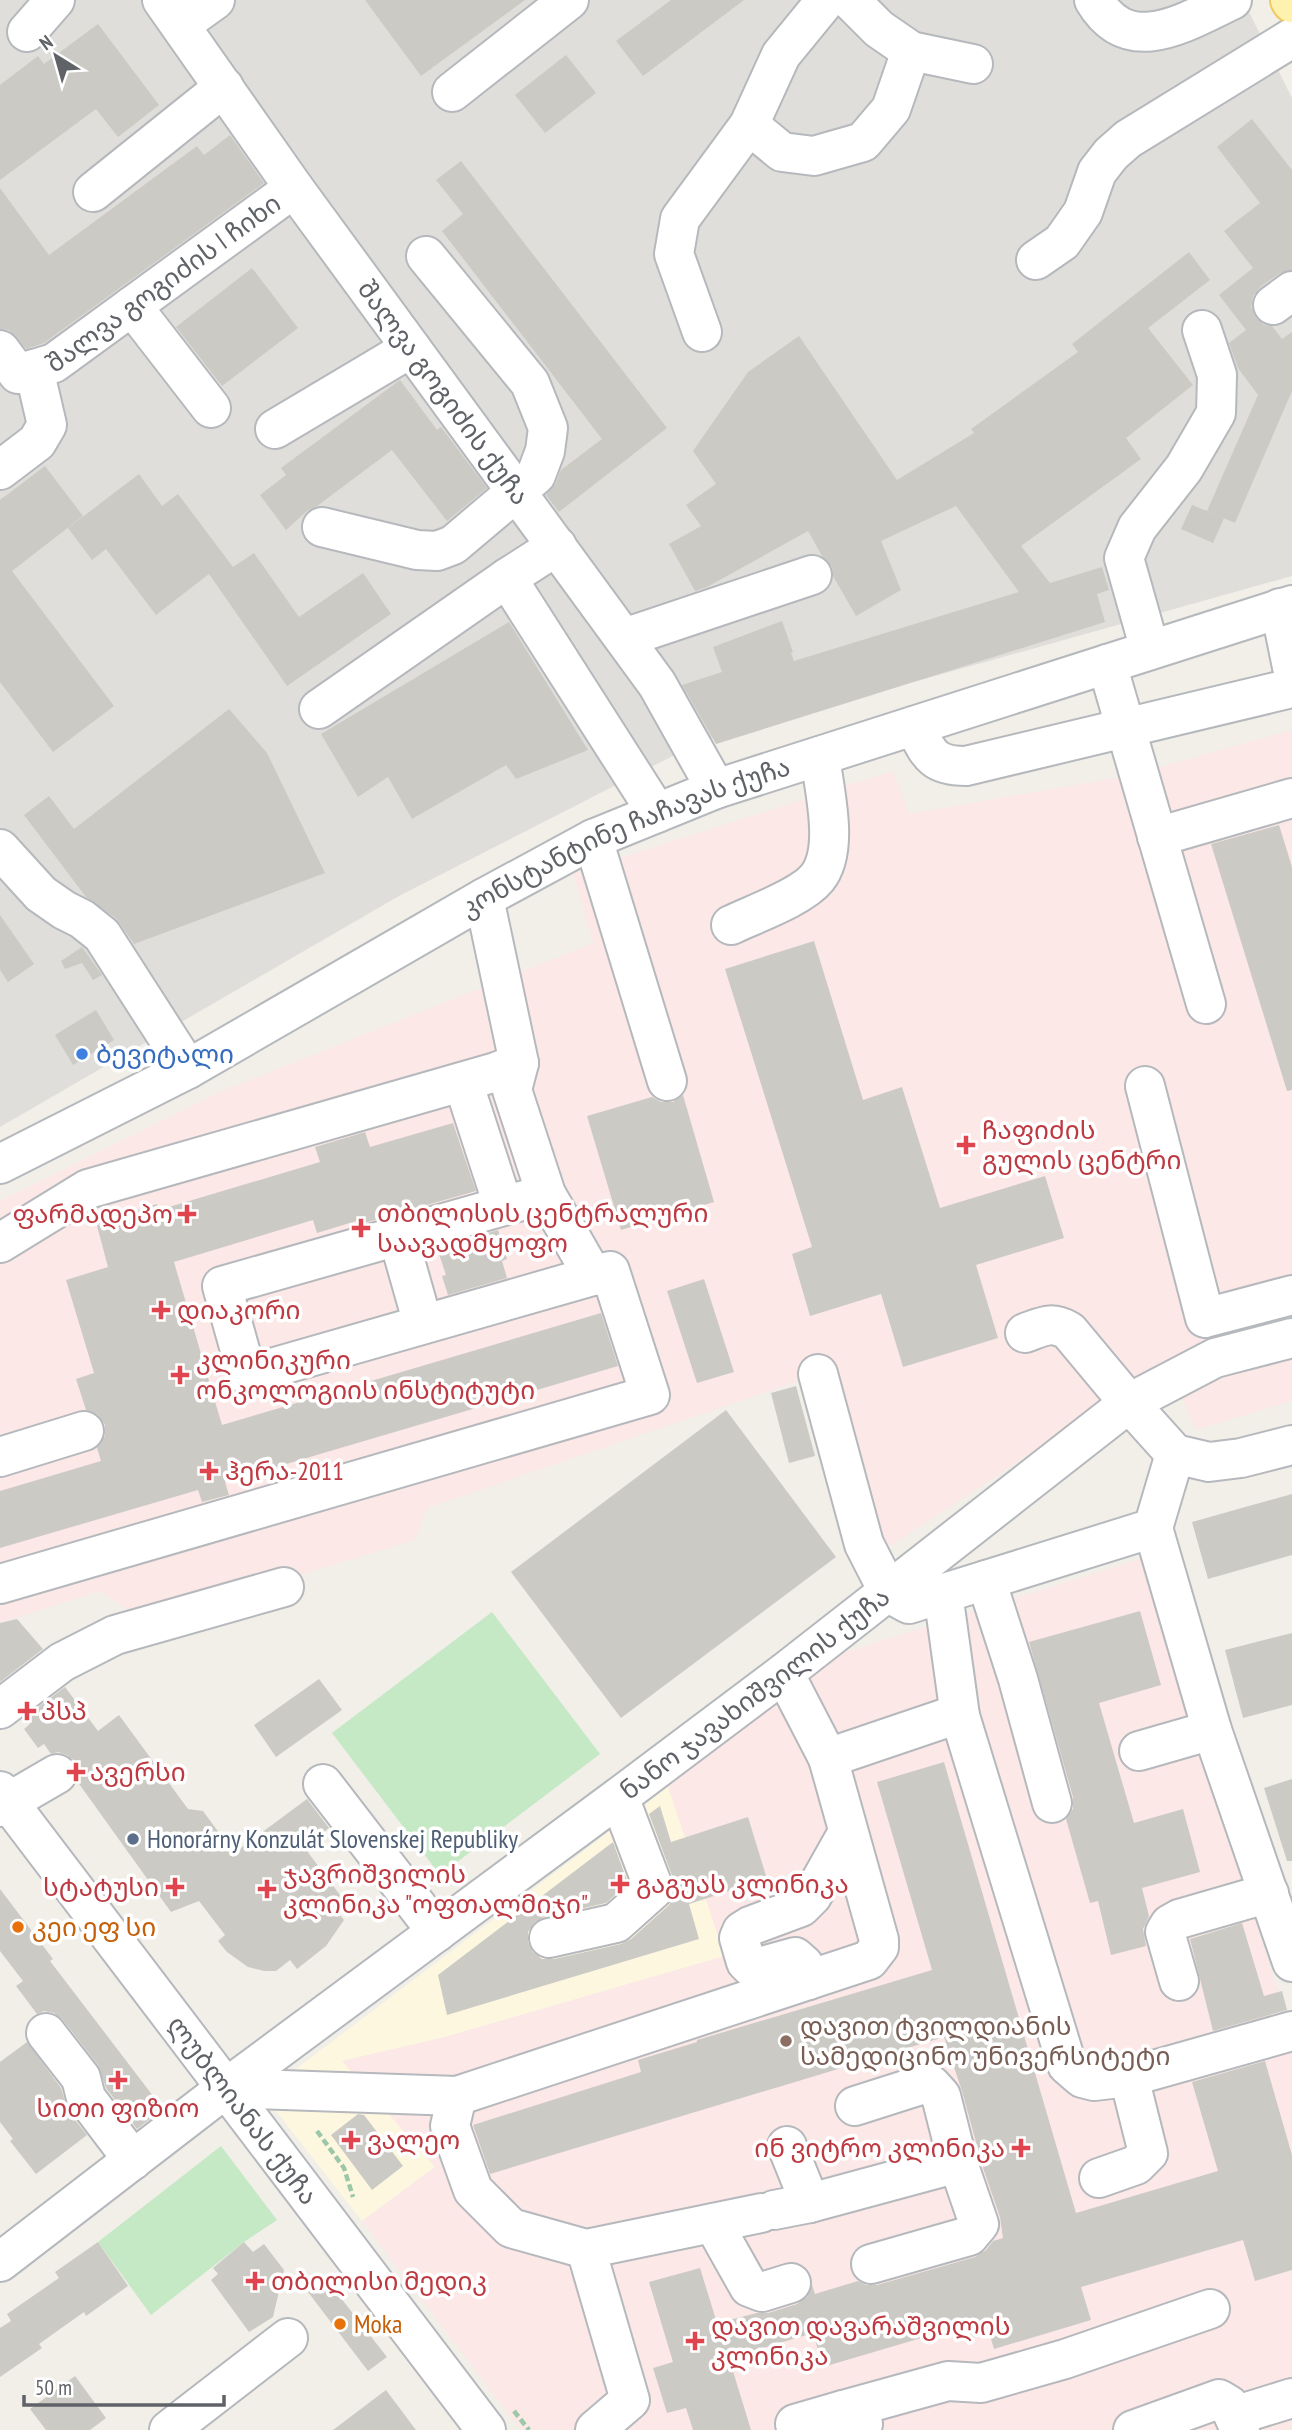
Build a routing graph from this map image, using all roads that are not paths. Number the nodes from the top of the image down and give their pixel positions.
1 (55, 0) edge
2 (215, 0) edge
3 (569, 0) edge
4 (826, 0) edge
5 (850, 0) edge
6 (1094, 0) edge
7 (1232, 0) edge
8 (171, 12) edge
9 (27, 32) dead end
10 (1292, 38) edge
11 (911, 51) junction
12 (973, 64) dead end
13 (224, 87) junction
14 (452, 92) dead end
15 (749, 125) junction
16 (294, 188) junction
17 (93, 192) dead end
18 (426, 256) dead end
19 (1036, 260) dead end
20 (132, 306) junction
21 (1202, 330) dead end
22 (702, 332) dead end
23 (411, 348) junction
24 (0, 351) edge
25 (34, 369) junction
26 (211, 408) dead end
27 (275, 429) dead end
28 (0, 470) edge
29 (517, 491) junction
30 (322, 527) dead end
31 (557, 546) junction
32 (812, 575) dead end
33 (507, 578) junction
34 (1286, 606) edge
35 (624, 638) junction
36 (1150, 650) junction
37 (1107, 664) junction
38 (1292, 667) edge
39 (1292, 688) edge
40 (319, 709) dead end
41 (914, 726) junction
42 (1126, 728) junction
43 (820, 756) junction
44 (716, 789) junction
45 (1292, 798) edge
46 (657, 813) junction
47 (1157, 837) junction
48 (593, 839) junction
49 (0, 849) edge
50 (484, 898) junction
51 (731, 925) dead end
52 (1206, 1004) dead end
53 (519, 1063) junction
54 (188, 1069) junction
55 (667, 1081) dead end
56 (463, 1082) junction
57 (1145, 1086) dead end
58 (0, 1164) edge
59 (546, 1194) junction
60 (503, 1205) junction
61 (398, 1236) junction
62 (0, 1243) edge
63 (593, 1276) junction
64 (1292, 1295) edge
65 (1205, 1318) junction
66 (423, 1324) junction
67 (1025, 1333) dead end
68 (1292, 1338) edge
69 (1215, 1358) junction
70 (818, 1374) dead end
71 (1129, 1403) junction
72 (84, 1431) dead end
73 (1292, 1445) edge
74 (1175, 1454) junction
75 (0, 1457) edge
76 (1153, 1528) junction
77 (986, 1580) junction
78 (0, 1584) edge
79 (284, 1587) dead end
80 (889, 1592) junction
81 (943, 1593) junction
82 (784, 1673) junction
83 (0, 1709) edge
84 (960, 1716) junction
85 (1212, 1730) junction
86 (1139, 1751) dead end
87 (828, 1759) junction
88 (57, 1774) dead end
89 (324, 1784) dead end
90 (619, 1797) junction
91 (3, 1800) edge
92 (1052, 1803) dead end
93 (848, 1832) junction
94 (1280, 1912) edge
95 (437, 1932) junction
96 (549, 1937) dead end
97 (1292, 1962) edge
98 (809, 1980) junction
99 (1179, 1981) dead end
100 (1292, 2031) edge
101 (46, 2033) dead end
102 (1129, 2077) junction
103 (226, 2088) junction
104 (457, 2096) junction
105 (855, 2106) dead end
106 (787, 2146) dead end
107 (132, 2160) junction
108 (957, 2163) junction
109 (1100, 2178) dead end
110 (782, 2209) junction
111 (713, 2223) junction
112 (586, 2249) junction
113 (0, 2262) edge
114 (871, 2264) dead end
115 (791, 2283) dead end
116 (1210, 2309) dead end
117 (288, 2338) dead end
118 (1292, 2398) edge
119 (635, 2415) edge
120 (499, 2419) edge
121 (856, 2420) edge
122 (1237, 2423) edge
123 (795, 2424) dead end
124 (169, 2430) edge
125 (595, 2430) edge
126 (1133, 2430) edge

1 - 9 street
2 - 8 street
3 - 14 street
4 - 15 street
5 - 11 street
6 - 7 street
8 - 13 street, შალვა გოგიძის ქუჩა
10 - 19 street
11 - 12 street
11 - 15 street
13 - 16 street, შალვა გოგიძის ქუჩა
13 - 17 street
15 - 22 street
16 - 20 street, შალვა გოგიძის I ჩიხი
16 - 23 street, შალვა გოგიძის ქუჩა
18 - 29 street
20 - 25 street, შალვა გოგიძის I ჩიხი
20 - 26 street
21 - 36 street
23 - 27 street
23 - 29 street, შალვა გოგიძის ქუჩა
24 - 25 street, შალვა გოგიძის I ჩიხი
25 - 28 street
29 - 30 street
29 - 31 street, შალვა გოგიძის ქუჩა
31 - 33 street
31 - 35 street, შალვა გოგიძის ქუჩა
32 - 35 street
33 - 40 street
33 - 46 street
34 - 36 street, კონსტანტინე ჩაჩავას ქუჩა
34 - 38 street
35 - 44 street, შალვა გოგიძის ქუჩა
36 - 37 street, კონსტანტინე ჩაჩავას ქუჩა
37 - 41 street, კონსტანტინე ჩაჩავას ქუჩა
37 - 42 street
39 - 42 street
41 - 42 street
41 - 43 street, კონსტანტინე ჩაჩავას ქუჩა
42 - 47 street
43 - 44 street, კონსტანტინე ჩაჩავას ქუჩა
43 - 51 street
44 - 46 street, კონსტანტინე ჩაჩავას ქუჩა
45 - 47 street
46 - 48 street, კონსტანტინე ჩაჩავას ქუჩა
47 - 52 street
48 - 50 street, კონსტანტინე ჩაჩავას ქუჩა
48 - 55 street
49 - 54 street
50 - 53 street
50 - 54 street, კონსტანტინე ჩაჩავას ქუჩა
53 - 56 street
53 - 59 street
54 - 58 street, კონსტანტინე ჩაჩავას ქუჩა
56 - 60 street
56 - 62 street
57 - 65 street
59 - 60 street
59 - 63 street
60 - 61 street
61 - 66 street
61 - 66 street
63 - 66 street
63 - 78 street
64 - 65 street
65 - 69 street
67 - 71 street
68 - 69 street, ნანო ჯავახიშვილის ქუჩა
69 - 71 street, ნანო ჯავახიშვილის ქუჩა
70 - 80 street
71 - 74 street
71 - 80 street, ნანო ჯავახიშვილის ქუჩა
72 - 75 street
73 - 74 street
74 - 76 street
76 - 77 street
76 - 85 street
77 - 81 street
77 - 92 street
79 - 83 street
80 - 81 street
80 - 82 street, ნანო ჯავახიშვილის ქუჩა
81 - 84 street
82 - 87 street
82 - 90 street, ნანო ჯავახიშვილის ქუჩა
84 - 87 street
84 - 102 street
85 - 86 street
85 - 94 street
87 - 93 street
88 - 91 street
89 - 95 street
90 - 95 street, ნანო ჯავახიშვილის ქუჩა
90 - 96 street
91 - 103 street, ლუბლიანას ქუჩა
93 - 98 street
93 - 98 street
94 - 97 street
94 - 99 street
95 - 103 street, ნანო ჯავახიშვილის ქუჩა
98 - 104 street
100 - 102 street
101 - 107 street
102 - 109 street
103 - 104 street
103 - 107 street, ნანო ჯავახიშვილის ქუჩა
103 - 120 street, ლუბლიანას ქუჩა
104 - 112 street
105 - 108 street
106 - 110 street
107 - 113 street, ნანო ჯავახიშვილის ქუჩა
108 - 110 street
108 - 114 street
110 - 111 street
111 - 112 street
111 - 115 street
112 - 119 street
116 - 121 street
117 - 124 street
118 - 122 street
119 - 125 street
121 - 123 street
122 - 126 street

